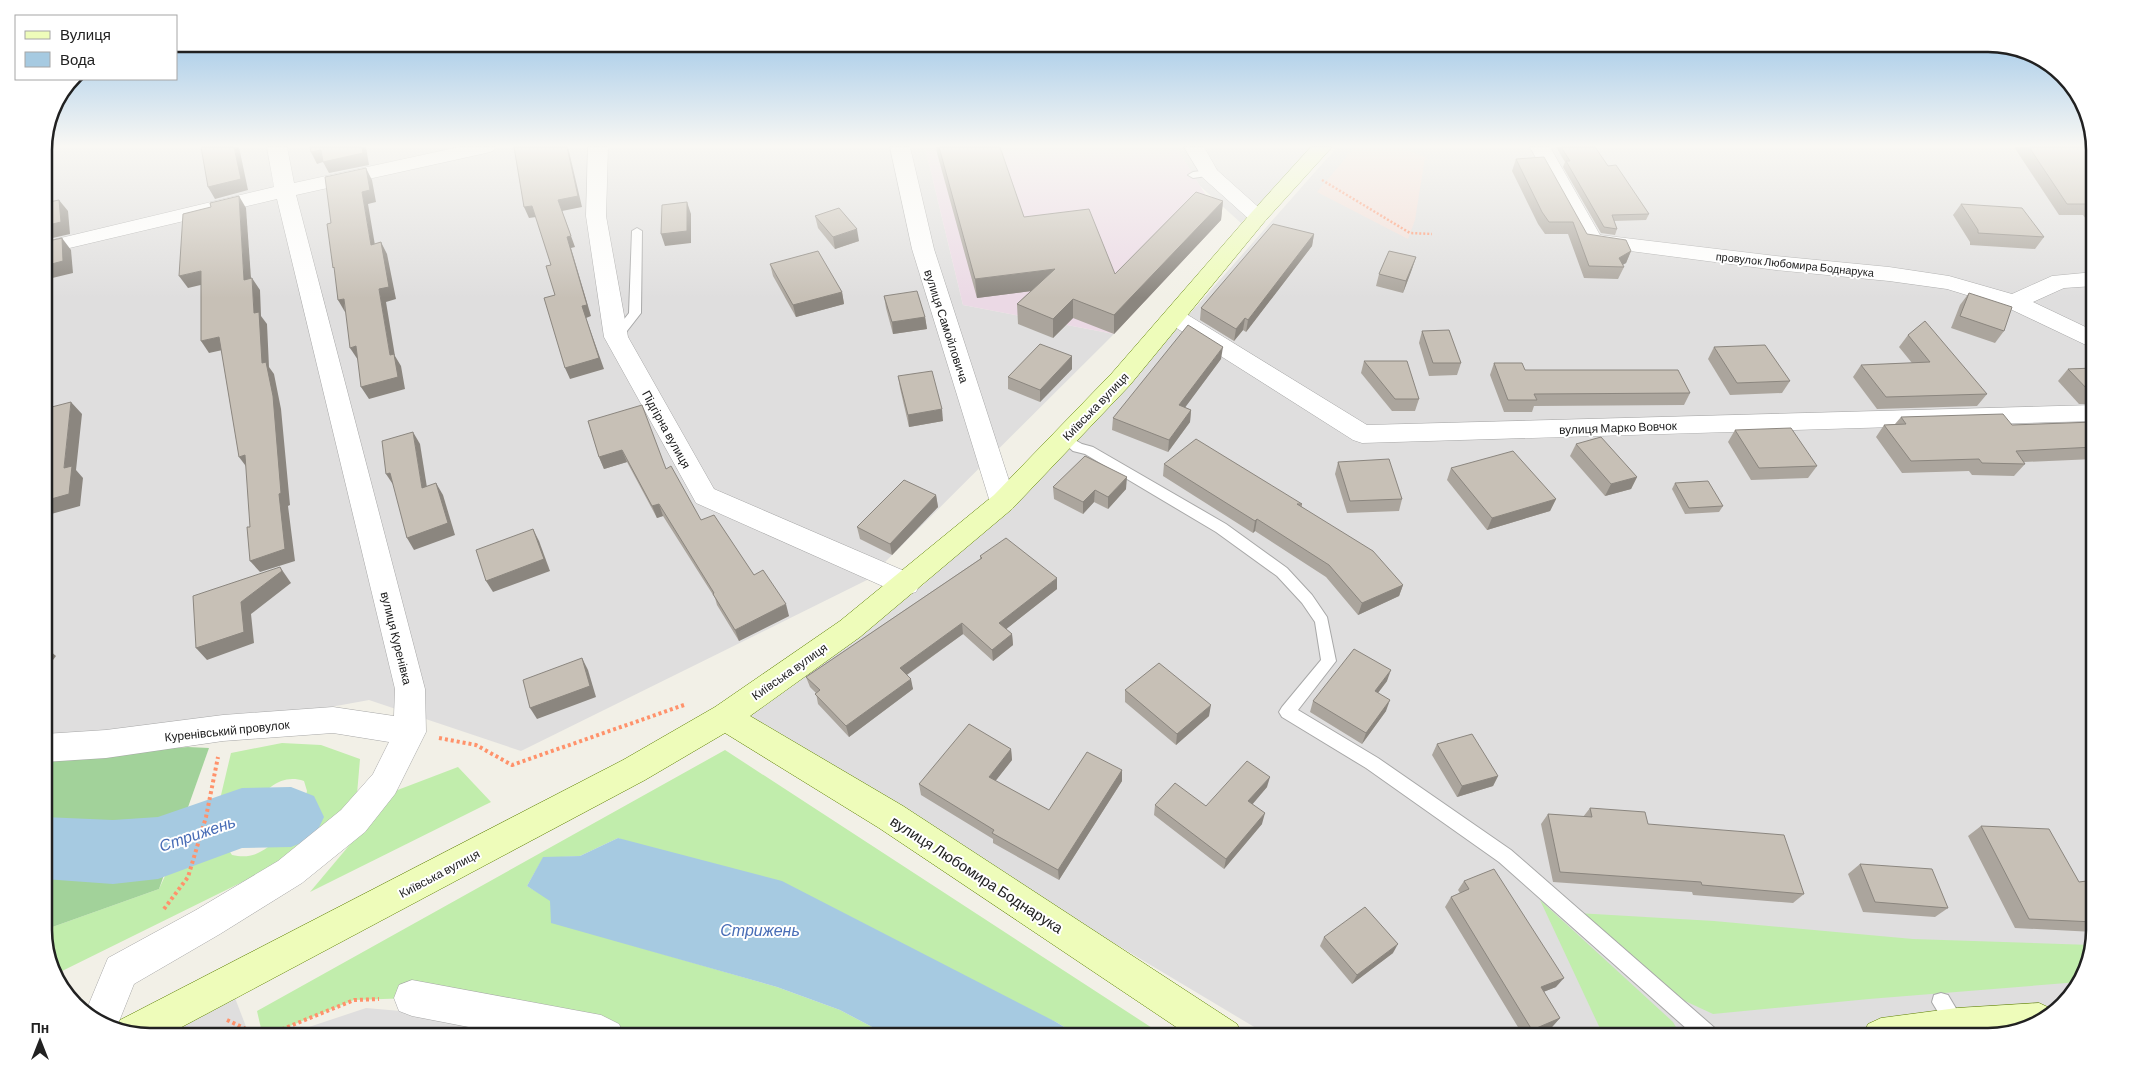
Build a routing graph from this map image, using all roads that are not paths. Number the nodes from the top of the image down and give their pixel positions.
1 (258, 197) edge
2 (287, 197) edge
3 (597, 197) edge
4 (911, 197) edge
5 (1233, 197) edge
6 (1275, 197) edge
7 (1568, 197) edge
8 (1258, 216) junction
9 (637, 231) dead end
10 (53, 246) edge
11 (2085, 280) edge
12 (2014, 302) junction
13 (1175, 317) junction
14 (2085, 336) edge
15 (616, 337) junction
16 (2085, 413) edge
17 (1064, 438) junction
18 (1003, 502) junction
19 (906, 584) junction
20 (726, 716) junction
21 (410, 732) junction
22 (53, 747) edge
23 (412, 998) road end
24 (103, 1016) edge
25 (1954, 1022) edge
26 (2022, 1022) edge
27 (149, 1028) edge
28 (570, 1028) edge
29 (1210, 1028) edge
30 (1700, 1028) edge
31 (1925, 1028) edge

1 - 10 street
2 - 21 street, вулиця Куренівка
3 - 15 street, Підгірна вулиця
4 - 18 street, вулиця Самойловича
5 - 8 street
6 - 8 main road, Київська вулиця
7 - 12 street, провулок Любомира Боднарука
8 - 13 main road, Київська вулиця
9 - 15 lane
11 - 12 street
12 - 14 street, провулок Любомира Боднарука
13 - 16 street, вулиця Марко Вовчок
13 - 17 main road, Київська вулиця
15 - 19 street, Підгірна вулиця
17 - 18 main road, Київська вулиця
17 - 30 lane
18 - 19 main road, Київська вулиця
19 - 20 main road, Київська вулиця
20 - 27 main road, Київська вулиця
20 - 29 main road, вулиця Любомира Боднарука
21 - 22 street, Куренівський провулок
21 - 24 street, вулиця Куренівка
23 - 28 street
25 - 26 main road
25 - 31 main road

